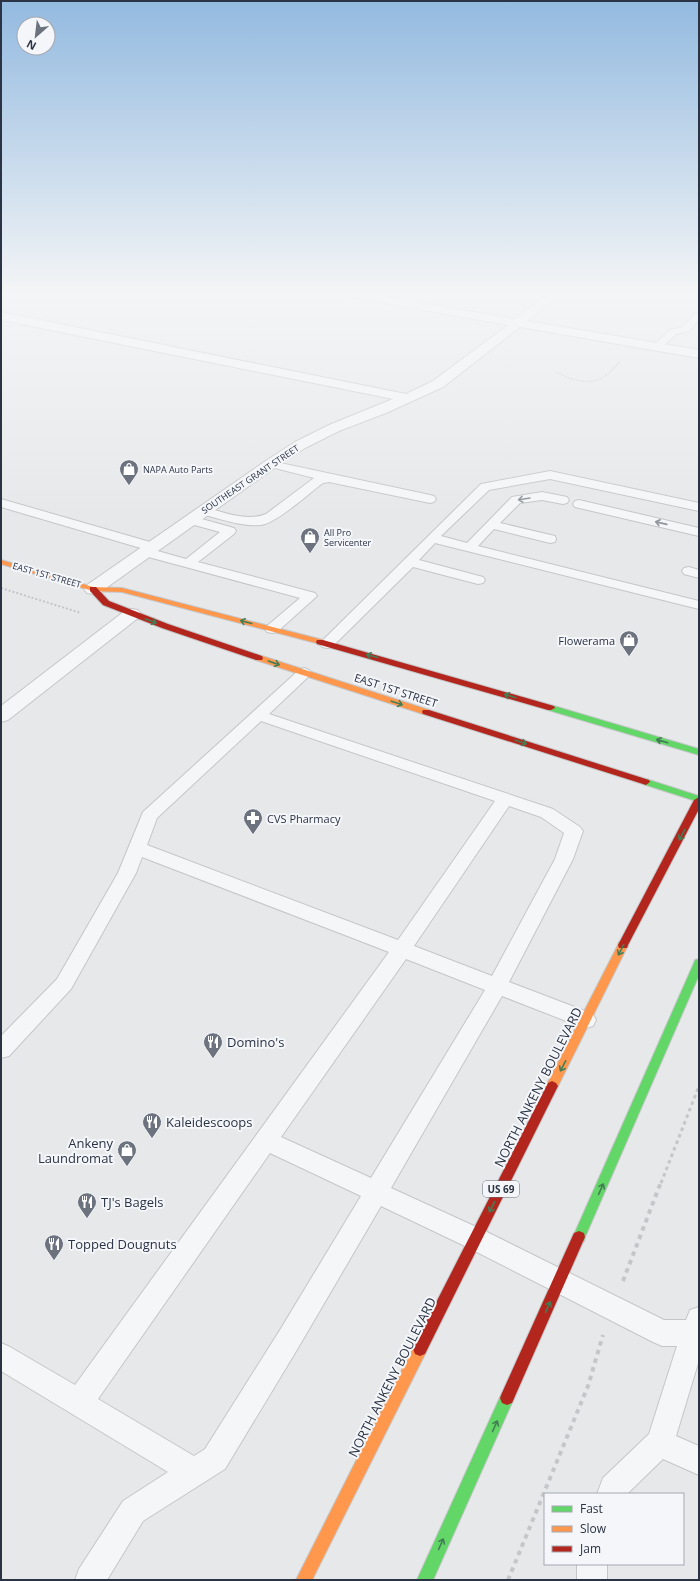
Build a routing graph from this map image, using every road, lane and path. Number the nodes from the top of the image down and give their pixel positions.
1 (257, 368) edge
2 (459, 368) edge
3 (614, 368) edge
4 (557, 372) dead end
5 (407, 398) junction
6 (271, 464) junction
7 (329, 478) junction
8 (430, 499) dead end
9 (563, 500) dead end
10 (1, 503) edge
11 (579, 504) dead end
12 (699, 507) edge
13 (204, 511) junction
14 (191, 520) junction
15 (492, 525) junction
16 (699, 532) edge
17 (432, 538) junction
18 (550, 539) dead end
19 (470, 547) junction
20 (149, 549) junction
21 (1, 562) edge
22 (410, 562) junction
23 (189, 564) junction
24 (478, 580) dead end
25 (93, 589) junction
26 (699, 605) edge
27 (132, 614) junction
28 (272, 629) junction
29 (327, 644) junction
30 (304, 673) junction
31 (258, 715) junction
32 (1, 716) edge
33 (699, 752) edge
34 (505, 799) junction
35 (699, 799) edge
36 (137, 848) junction
37 (402, 949) junction
38 (699, 963) edge
39 (497, 986) junction
40 (586, 1020) junction
41 (1, 1050) edge
42 (266, 1140) junction
43 (376, 1192) junction
44 (476, 1239) junction
45 (560, 1281) junction
46 (697, 1326) edge
47 (1, 1356) edge
48 (79, 1403) junction
49 (660, 1443) junction
50 (699, 1461) edge
51 (194, 1472) junction
52 (611, 1493) edge
53 (592, 1565) edge
54 (90, 1580) edge
55 (304, 1580) edge
56 (425, 1580) edge
57 (592, 1580) edge

1 - 5 street
2 - 5 street, SOUTHEAST GRANT STREET
3 - 4 path
5 - 6 street, SOUTHEAST GRANT STREET
6 - 7 lane
6 - 13 street, SOUTHEAST GRANT STREET
7 - 8 lane
7 - 13 lane
9 -> 15 lane
10 - 20 lane
16 -> 11 lane
12 - 17 lane
13 - 14 street, SOUTHEAST GRANT STREET
14 - 20 street, SOUTHEAST GRANT STREET
14 - 23 lane
15 - 18 lane
15 - 19 lane
17 - 19 lane
17 - 22 lane
19 - 26 lane
20 - 23 lane
20 - 25 street, SOUTHEAST GRANT STREET
21 - 25 main road, EAST 1ST STREET
22 - 24 lane
22 - 29 lane
23 - 28 lane
25 - 27 main road, EAST 1ST STREET
28 -> 25 main road, EAST 1ST STREET
27 -> 30 main road, EAST 1ST STREET
27 - 32 street
28 - 29 main road, EAST 1ST STREET
33 -> 29 main road, EAST 1ST STREET
30 - 31 lane
30 -> 35 main road, EAST 1ST STREET
31 - 34 lane
31 - 36 lane
34 - 37 lane
34 - 39 lane
35 -> 40 main road, NORTH ANKENY BOULEVARD / US 69
36 - 37 lane
36 - 41 lane
37 - 39 lane
37 - 42 lane
45 -> 38 main road
39 - 40 lane
39 - 43 lane
40 -> 44 main road, NORTH ANKENY BOULEVARD / US 69
42 - 43 lane
42 - 48 lane
43 - 44 lane
43 - 51 lane
44 - 45 lane
44 - 55 main road, NORTH ANKENY BOULEVARD / US 69
45 - 46 lane
56 -> 45 main road
46 - 49 lane
47 - 48 lane
48 - 51 lane
49 - 50 lane
49 - 52 lane
51 - 54 lane
53 - 57 lane

